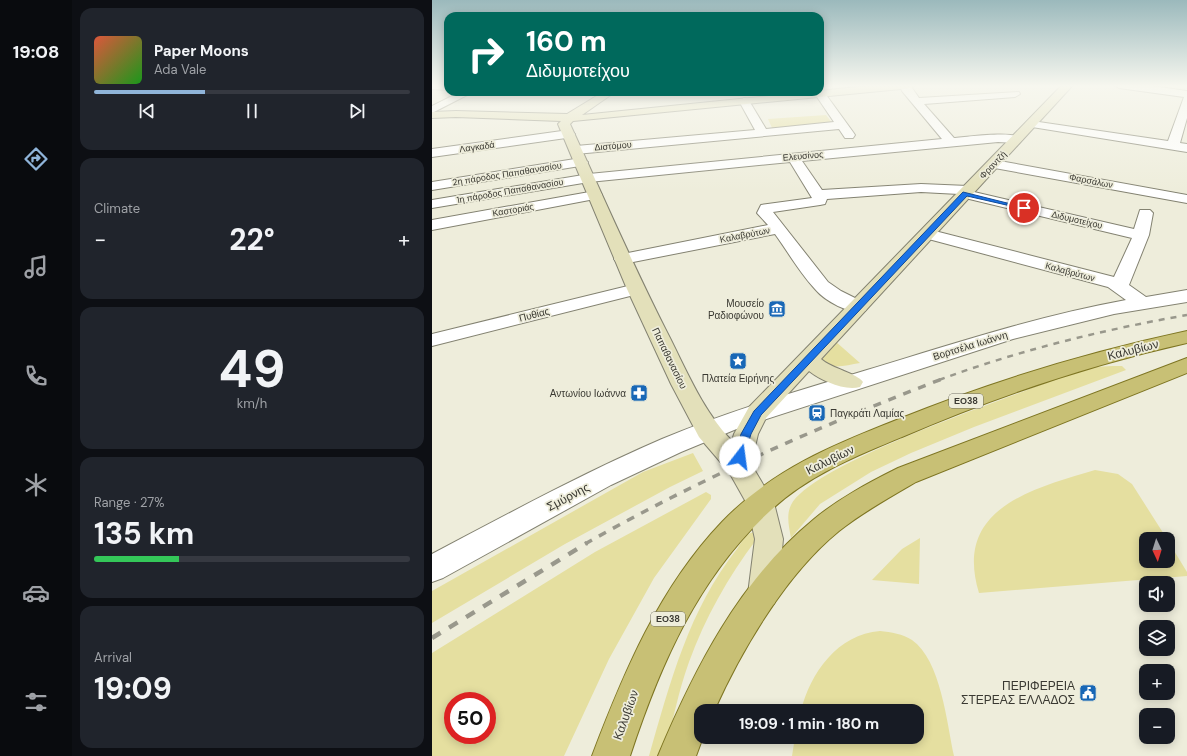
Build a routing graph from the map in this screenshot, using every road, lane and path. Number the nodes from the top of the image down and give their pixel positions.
1 (483, 120) edge
2 (589, 120) edge
3 (662, 120) edge
4 (755, 120) edge
5 (837, 120) edge
6 (933, 120) edge
7 (1035, 120) edge
8 (1181, 120) edge
9 (1032, 124) junction
10 (842, 125) junction
11 (762, 132) junction
12 (1017, 139) junction
13 (574, 141) junction
14 (951, 142) junction
15 (1173, 146) junction
16 (1187, 148) edge
17 (859, 151) junction
18 (432, 153) edge
19 (793, 157) junction
20 (994, 164) junction
21 (589, 178) junction
22 (432, 186) edge
23 (967, 192) junction
24 (595, 195) junction
25 (818, 195) junction
26 (1187, 199) edge
27 (432, 204) edge
28 (1145, 212) dead end
29 (432, 225) edge
30 (779, 228) junction
31 (927, 234) junction
32 (1141, 235) junction
33 (623, 259) junction
34 (1119, 286) junction
35 (636, 289) junction
36 (1187, 296) edge
37 (1141, 302) junction
38 (858, 307) junction
39 (1187, 337) edge
40 (432, 340) edge
41 (810, 358) junction
42 (1187, 365) edge
43 (852, 382) junction
44 (757, 413) junction
45 (708, 431) junction
46 (738, 465) junction
47 (760, 503) junction
48 (432, 570) edge
49 (763, 594) junction
50 (611, 756) edge
51 (677, 756) edge

1 - 13 main road
2 - 13 main road
3 - 13 main road
4 - 11 street
5 - 10 street
6 - 14 street
7 - 9 main road, Φραντζή
8 - 15 street
9 - 12 main road, Φραντζή
9 - 15 street
10 - 11 street, Διστόμου
10 - 17 street
11 - 13 street, Διστόμου
12 - 14 street, Ελευσίνος
12 - 20 main road, Φραντζή
13 - 18 street, Λαγκαδά
13 - 21 main road, Παπαθανασίου
13 - 22 street, 2η πάροδος Παπαθανασίου
14 - 17 street, Ελευσίνος
15 - 16 street
17 - 19 street, Ελευσίνος
19 - 21 street, Ελευσίνος
19 - 25 street
20 - 23 main road, Φραντζή
20 - 26 street, Φαρσάλων
21 - 24 main road, Παπαθανασίου
21 - 27 street, 1η πάροδος Παπαθανασίου
23 - 25 street, Διδυμοτείχου
23 - 31 main road, Φραντζή
23 - 32 street, Διδυμοτείχου
24 - 29 street, Καστοριάς
24 - 33 main road, Παπαθανασίου
25 - 30 street
28 - 32 street
30 - 33 street, Καλαβρύτων
30 - 38 street, Καλαβρύτων
31 - 34 street, Καλαβρύτων
31 - 38 main road, Φραντζή
32 - 34 street
33 - 35 main road, Παπαθανασίου
34 - 37 street, Καλαβρύτων
35 - 40 street, Πυθίας
35 - 45 main road, Παπαθανασίου
36 - 37 street, Βορτσέλα Ιωάννη
37 - 43 street, Βορτσέλα Ιωάννη
38 - 41 main road, Φραντζή
39 - 47 main road, Καλυβίων / ΕΟ38
41 - 43 main road
41 - 44 main road, Φραντζή
42 - 49 main road
43 - 44 street, Βορτσέλα Ιωάννη
44 - 45 street, Σμύρνης
44 - 46 main road, Φραντζή
45 - 46 main road, Παπαθανασίου
45 - 48 street, Σμύρνης
46 - 47 main road, Παπαθανασίου
47 - 49 main road, Παπαθανασίου
47 - 50 main road, Καλυβίων / ΕΟ38
49 - 51 main road

